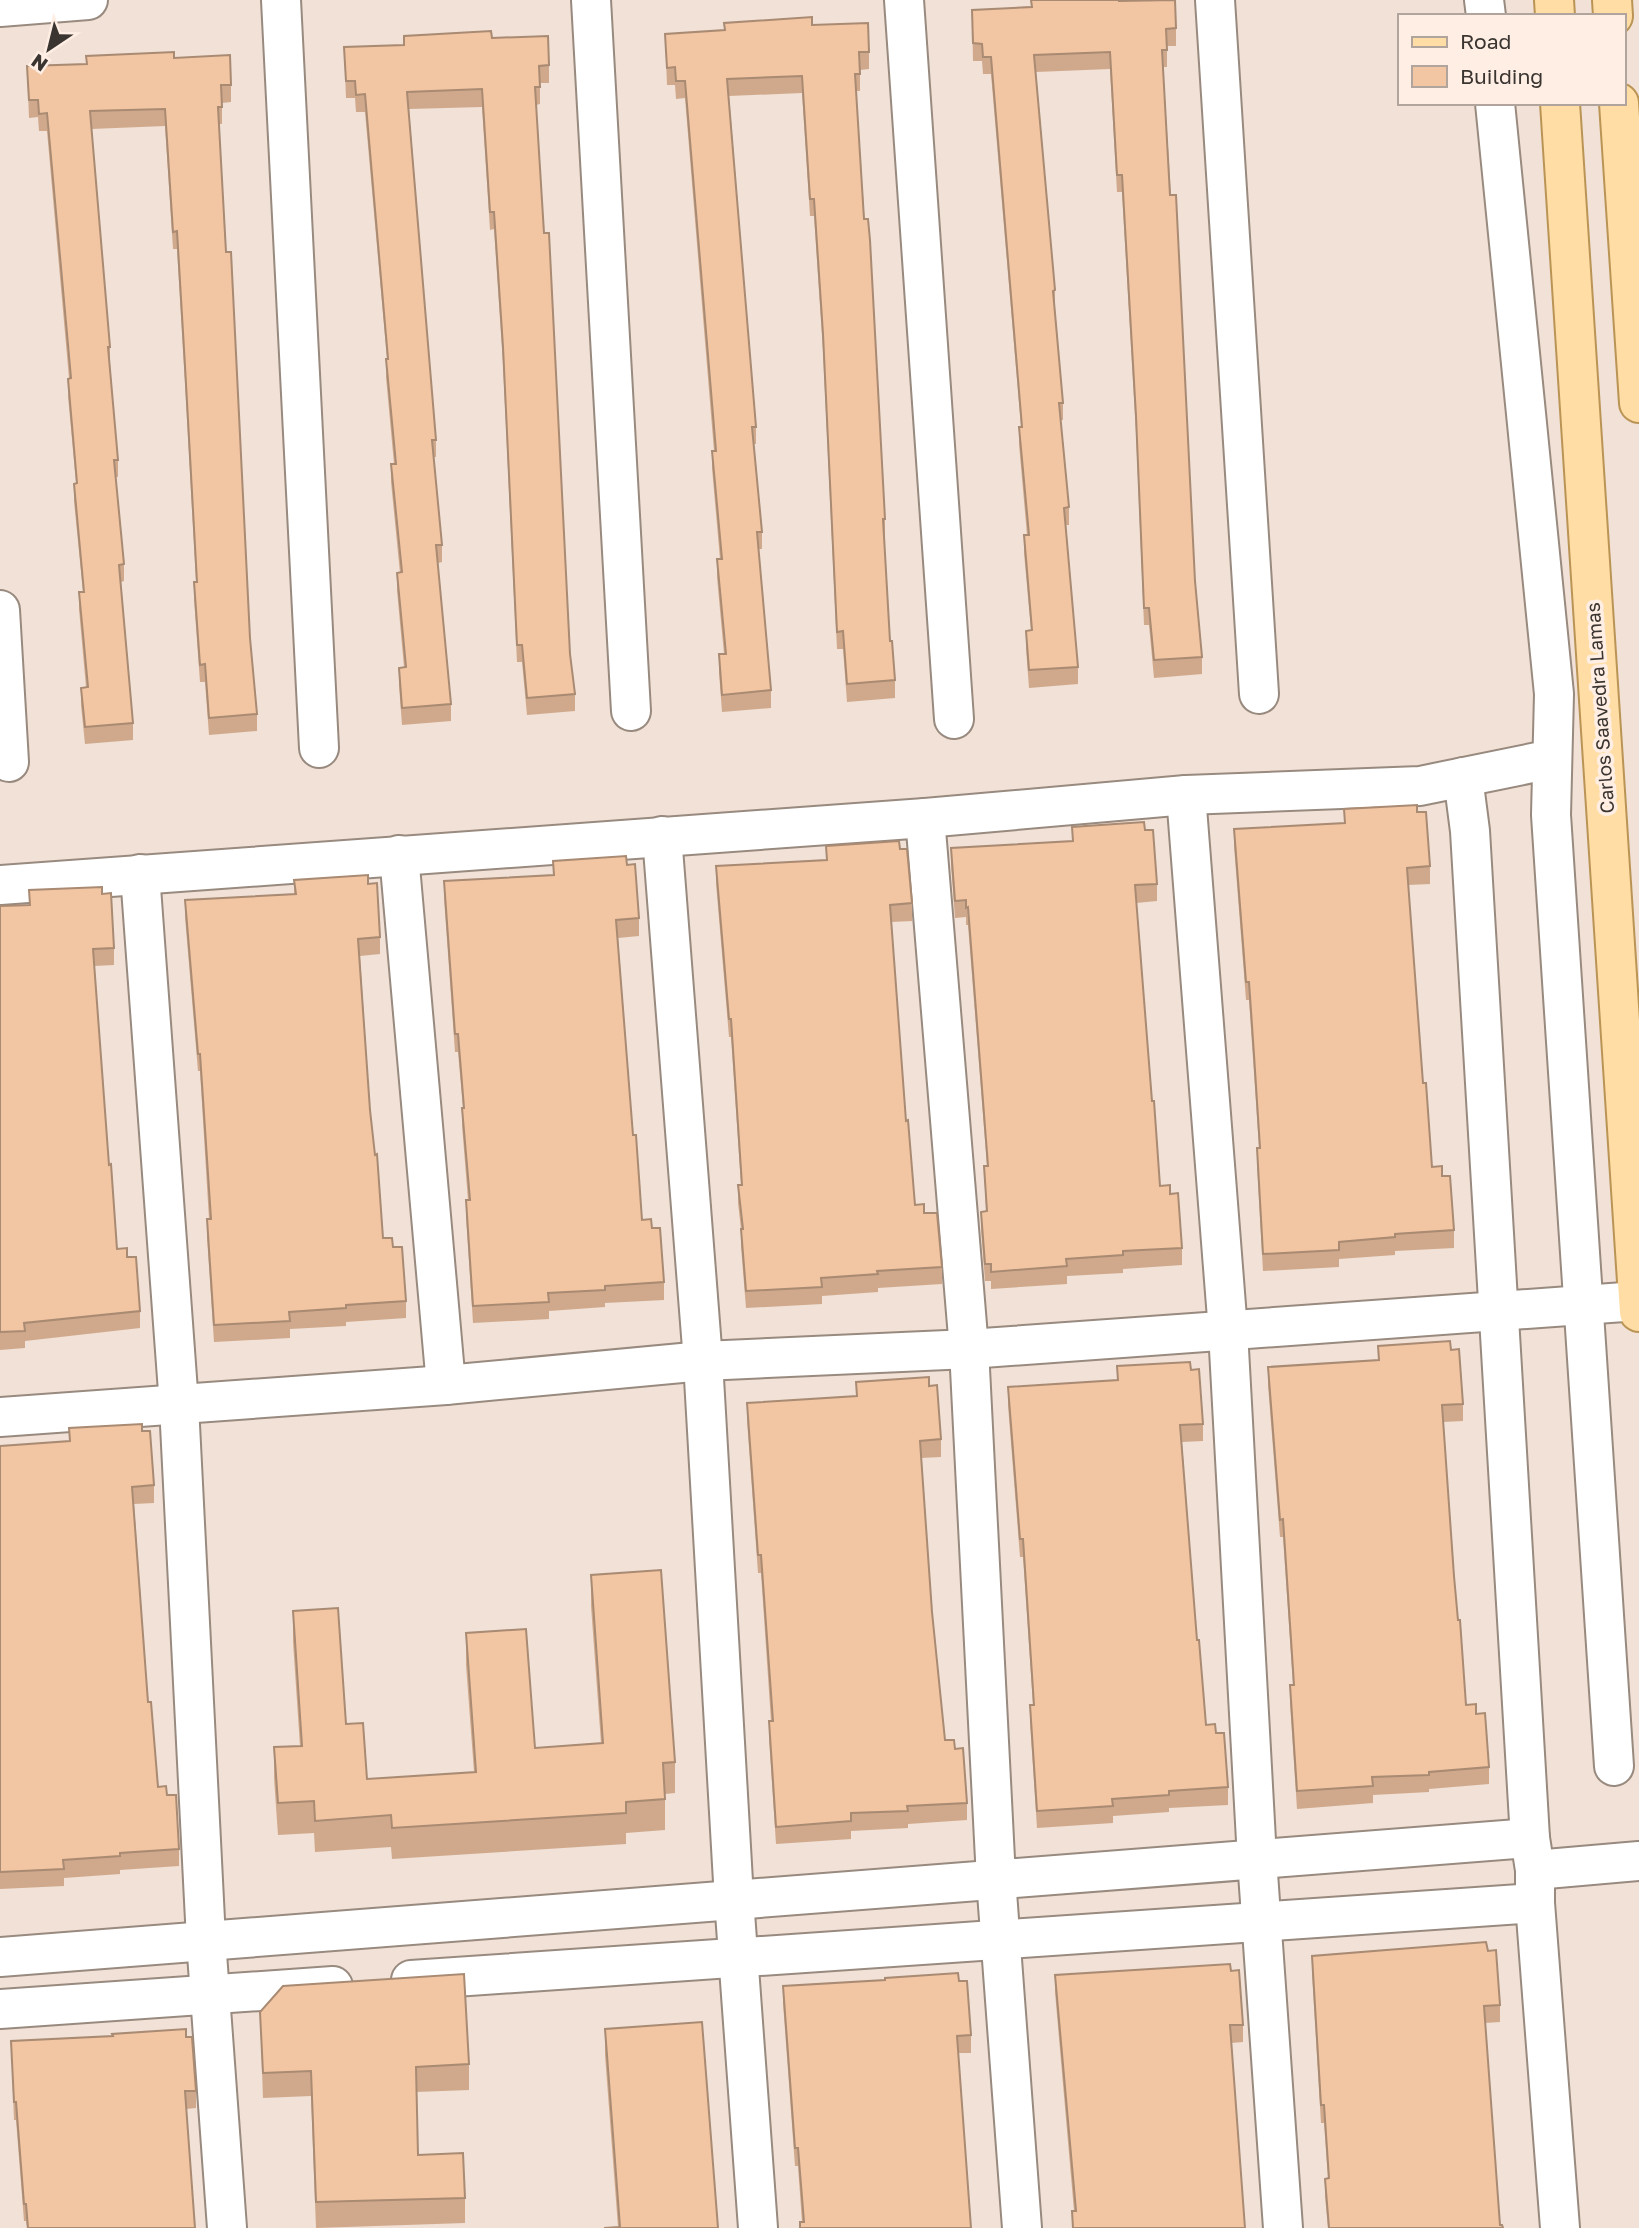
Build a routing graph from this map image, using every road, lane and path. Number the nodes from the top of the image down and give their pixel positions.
1 (88, 0) edge
2 (281, 0) edge
3 (591, 0) edge
4 (904, 0) edge
5 (1215, 0) edge
6 (0, 7) edge
7 (1495, 105) edge
8 (1560, 105) edge
9 (1619, 105) edge
10 (1639, 403) edge
11 (0, 610) edge
12 (1259, 694) dead end
13 (631, 711) dead end
14 (954, 719) dead end
15 (319, 748) dead end
16 (1552, 759) junction
17 (9, 762) dead end
18 (1463, 777) junction
19 (1186, 795) junction
20 (925, 818) junction
21 (662, 836) junction
22 (399, 855) junction
23 (140, 874) junction
24 (0, 885) edge
25 (1638, 1301) edge
26 (1583, 1304) junction
27 (1498, 1310) junction
28 (1639, 1312) edge
29 (1228, 1331) junction
30 (969, 1349) junction
31 (703, 1361) junction
32 (446, 1385) junction
33 (179, 1405) junction
34 (0, 1417) edge
35 (1614, 1766) dead end
36 (1257, 1859) junction
37 (1639, 1861) edge
38 (1533, 1870) junction
39 (996, 1879) junction
40 (734, 1899) junction
41 (1261, 1921) junction
42 (1001, 1939) junction
43 (206, 1940) junction
44 (0, 1957) edge
45 (738, 1957) junction
46 (210, 1994) junction
47 (0, 2009) edge
48 (227, 2228) edge
49 (758, 2228) edge
50 (1023, 2228) edge
51 (1283, 2228) edge
52 (1560, 2228) edge

1 - 6 street
2 - 15 street
3 - 13 street
4 - 14 street
5 - 12 street
7 - 16 street
8 - 25 main road, Carlos Saavedra Lamas
9 - 10 main road
11 - 17 street
16 - 18 street
16 - 26 street
18 - 19 street
18 - 27 street
19 - 20 street
19 - 29 street
20 - 21 street
20 - 30 street
21 - 22 street
21 - 31 street
22 - 23 street
22 - 32 street
23 - 24 street
23 - 33 street
25 - 26 street
25 - 28 main road, Carlos Saavedra Lamas
26 - 27 street
26 - 35 street
27 - 29 street
27 - 38 street
29 - 30 street
29 - 36 street
30 - 31 street
30 - 39 street
31 - 32 street
31 - 40 street
32 - 33 street
33 - 34 street
33 - 43 street
36 - 38 street
36 - 39 street
36 - 41 street
37 - 38 street
38 - 41 street
38 - 52 street
39 - 40 street
39 - 42 street
40 - 43 street
40 - 45 street
41 - 42 street
41 - 51 street
42 - 45 street
42 - 50 street
43 - 44 street
43 - 46 street
45 - 46 street
45 - 49 street
46 - 47 street
46 - 48 street

